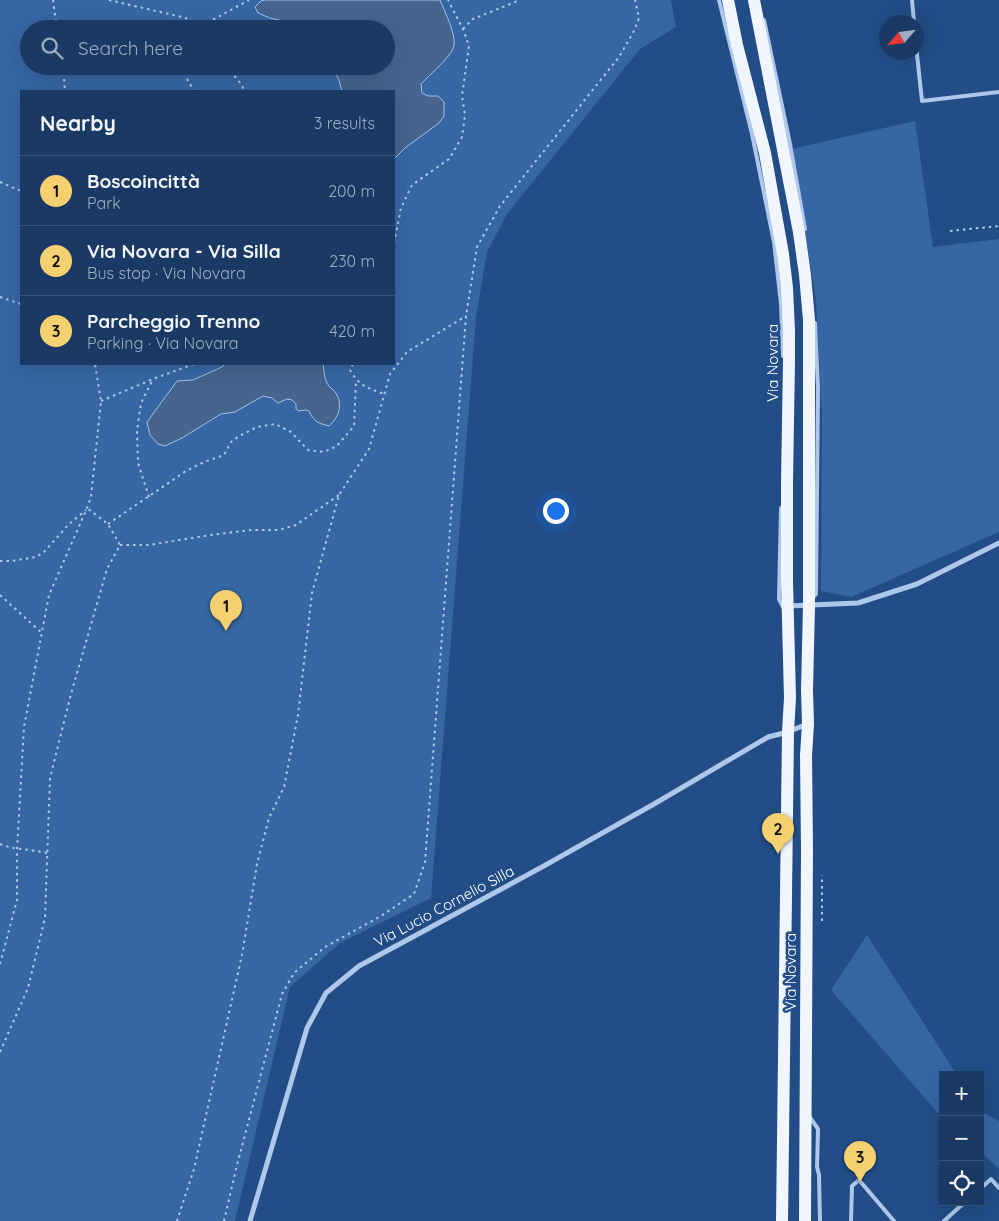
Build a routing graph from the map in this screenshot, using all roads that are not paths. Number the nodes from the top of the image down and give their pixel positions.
1 (719, 0) edge
2 (728, 0) edge
3 (912, 0) edge
4 (757, 3) edge
5 (913, 15) edge
6 (763, 16) dead end
7 (918, 60) edge
8 (999, 92) edge
9 (805, 234) dead end
10 (815, 321) dead end
11 (783, 357) dead end
12 (784, 375) dead end
13 (784, 384) dead end
14 (781, 502) dead end
15 (999, 542) edge
16 (809, 603) junction
17 (788, 611) junction
18 (808, 724) junction
19 (788, 732) junction
20 (806, 1112) junction
21 (984, 1185) edge
22 (999, 1188) edge
23 (961, 1206) edge
24 (251, 1219) edge
25 (782, 1221) edge
26 (805, 1221) edge
27 (820, 1221) edge
28 (852, 1221) edge
29 (894, 1221) edge
30 (944, 1221) edge

1 - 11 lane
2 - 17 main road, Via Novara
3 - 5 lane
4 - 16 main road, Via Novara
6 - 9 lane
7 - 8 lane
10 - 16 lane
12 - 13 lane
14 - 17 lane
15 - 16 street
16 - 17 street
16 - 18 main road, Via Novara
17 - 19 main road, Via Novara
18 - 19 street
18 - 20 main road, Via Novara
19 - 24 street, Via Lucio Cornelio Silla
19 - 25 main road, Via Novara
20 - 26 main road, Via Novara
20 - 27 lane
21 - 22 lane
23 - 30 lane
28 - 29 lane

